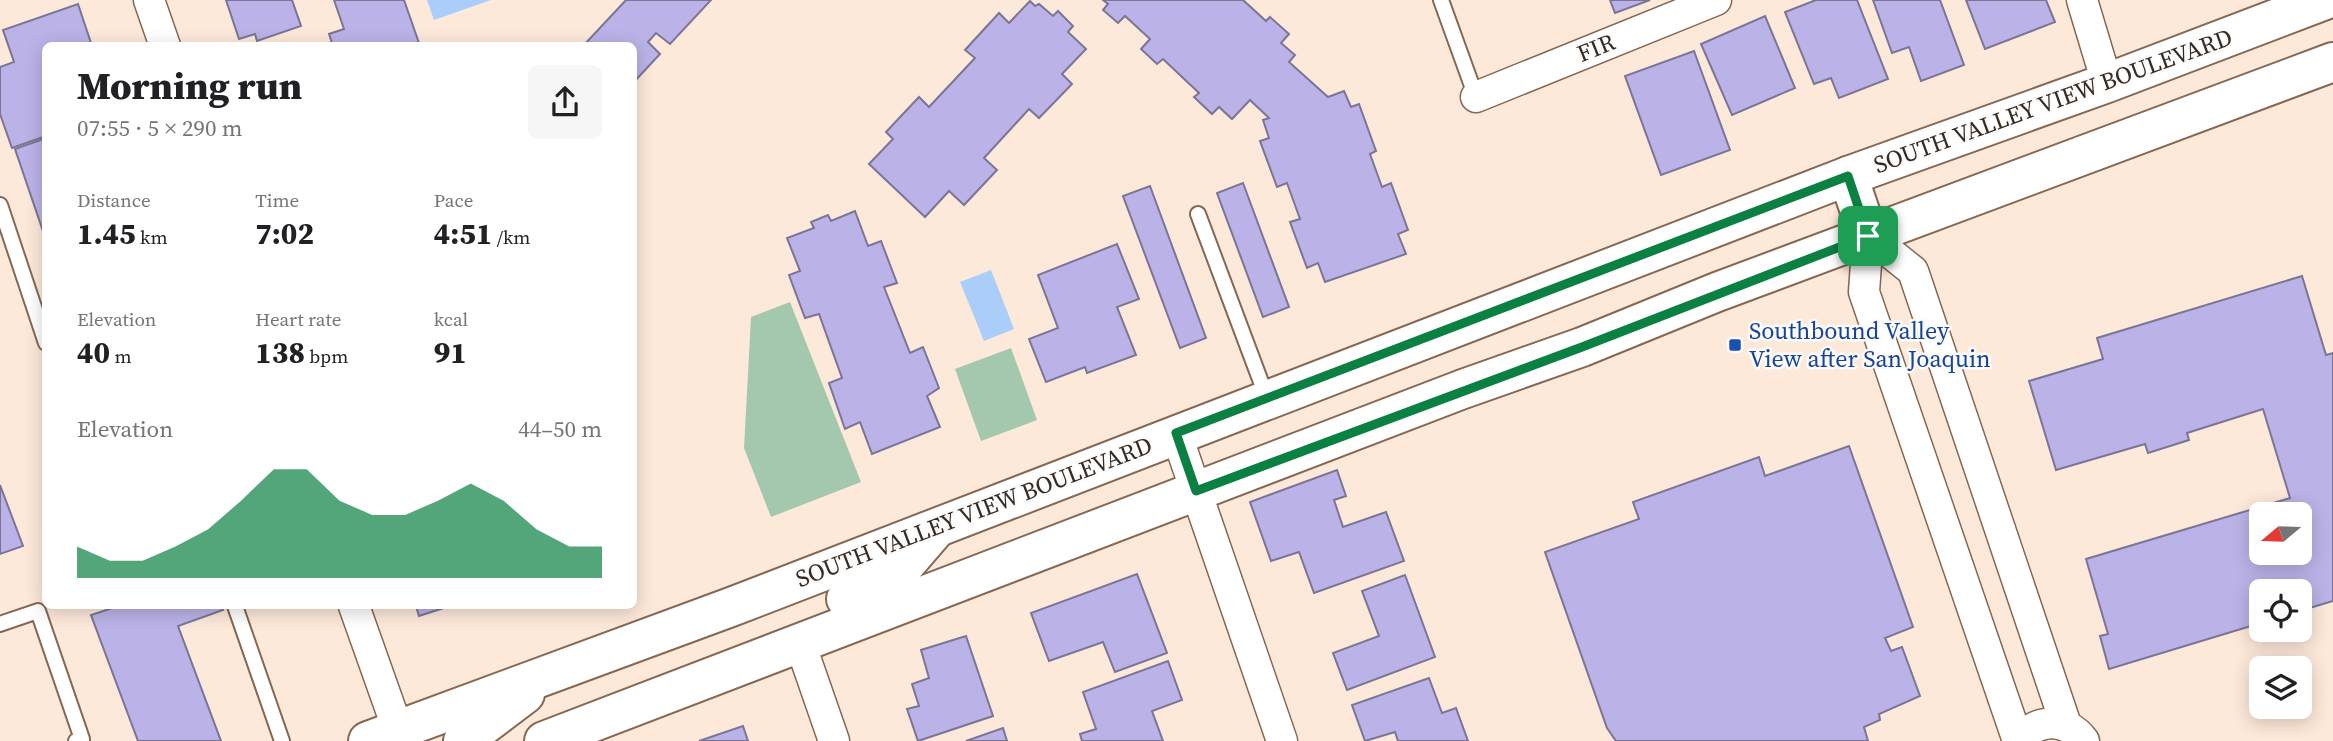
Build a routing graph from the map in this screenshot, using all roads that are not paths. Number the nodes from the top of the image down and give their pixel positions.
1 (149, 0) edge
2 (1441, 0) edge
3 (1716, 0) edge
4 (2082, 0) edge
5 (2325, 0) edge
6 (164, 42) edge
7 (2333, 62) edge
8 (2107, 83) junction
9 (1476, 97) joint
10 (1848, 176) junction
11 (0, 205) edge
12 (1198, 214) dead end
13 (1868, 236) junction
14 (42, 331) edge
15 (1268, 399) junction
16 (1176, 433) junction
17 (1196, 491) junction
18 (938, 526) junction
19 (236, 609) edge
20 (355, 609) edge
21 (0, 624) edge
22 (800, 643) junction
23 (554, 671) junction
24 (2075, 733) edge
25 (387, 737) edge
26 (76, 741) edge
27 (282, 741) edge
28 (463, 741) edge
29 (544, 741) edge
30 (834, 741) edge
31 (1282, 741) edge
32 (2018, 741) edge

1 - 6 street
2 - 9 lane
3 - 9 street, FIR
4 - 8 street
5 - 8 main road, SOUTH VALLEY VIEW BOULEVARD
7 - 13 main road
8 - 10 main road, SOUTH VALLEY VIEW BOULEVARD
10 - 13 main road
10 - 15 main road, SOUTH VALLEY VIEW BOULEVARD
11 - 14 lane
12 - 15 lane
13 - 17 main road
13 - 24 street
13 - 32 street
15 - 16 main road, SOUTH VALLEY VIEW BOULEVARD
16 - 17 street
16 - 18 main road, SOUTH VALLEY VIEW BOULEVARD
17 - 22 main road
17 - 31 street
18 - 22 main road
18 - 23 main road, SOUTH VALLEY VIEW BOULEVARD
19 - 27 lane
20 - 25 street
21 - 26 lane
22 - 29 main road
22 - 30 street
23 - 25 main road, SOUTH VALLEY VIEW BOULEVARD
23 - 28 main road
24 - 32 street

